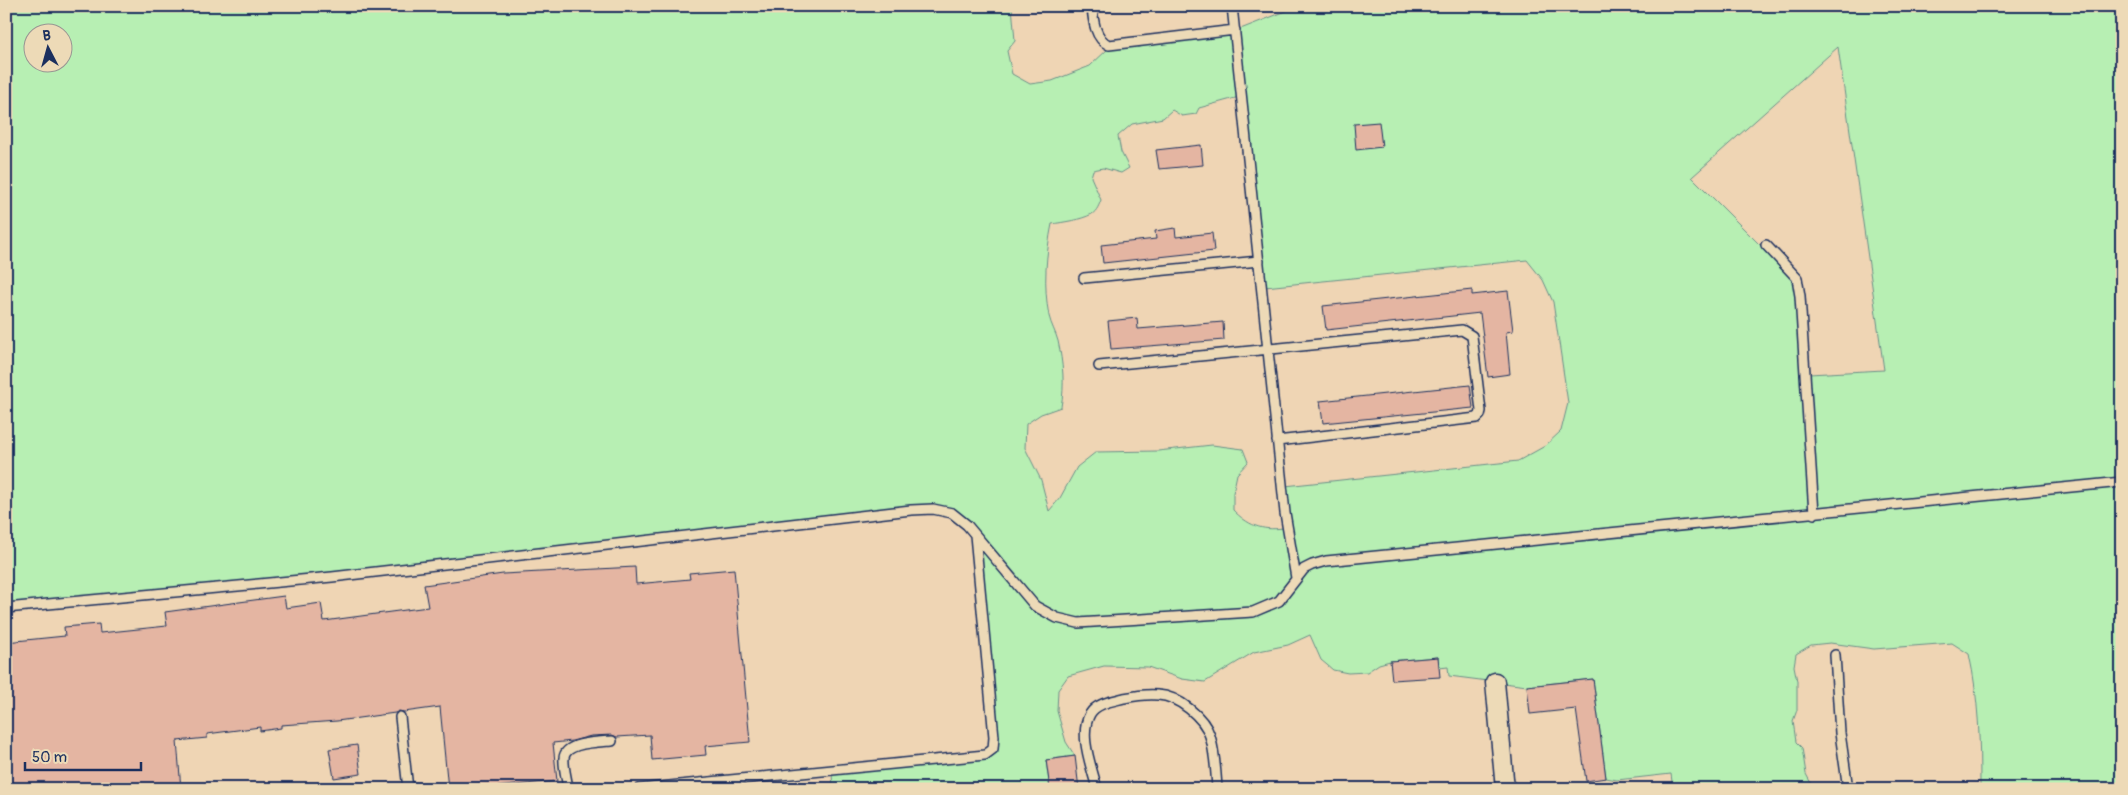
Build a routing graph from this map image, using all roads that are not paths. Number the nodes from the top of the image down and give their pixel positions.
1 (1092, 6) edge
2 (1232, 6) edge
3 (1234, 30) junction
4 (1766, 245) dead end
5 (1259, 261) junction
6 (1084, 278) dead end
7 (1268, 349) junction
8 (1100, 366) dead end
9 (1277, 441) junction
10 (2122, 482) edge
11 (1814, 514) junction
12 (975, 535) junction
13 (1296, 578) junction
14 (6, 608) edge
15 (1835, 655) dead end
16 (1495, 682) dead end
17 (400, 717) dead end
18 (612, 740) dead end
19 (408, 789) edge
20 (568, 789) edge
21 (639, 789) edge
22 (1097, 789) edge
23 (1217, 789) edge
24 (1505, 789) edge
25 (1848, 789) edge

1 - 3 lane
2 - 3 lane
3 - 5 lane
4 - 11 lane
5 - 6 lane
5 - 7 lane
7 - 8 lane
7 - 9 lane
7 - 9 lane
9 - 13 lane
10 - 11 lane
11 - 13 lane
12 - 13 lane
12 - 14 lane
12 - 21 lane
15 - 25 lane
16 - 24 street
17 - 19 lane
18 - 20 lane
22 - 23 lane

